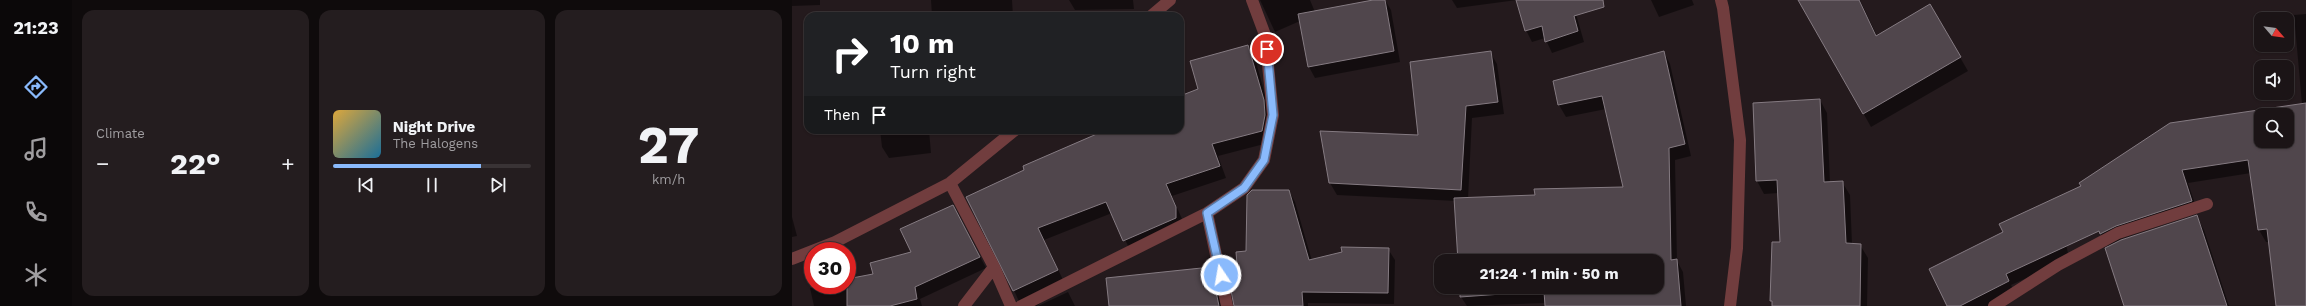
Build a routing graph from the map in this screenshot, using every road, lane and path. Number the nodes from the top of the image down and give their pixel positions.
1 (1170, 0) edge
2 (1252, 0) edge
3 (1721, 0) edge
4 (1156, 12) edge
5 (1010, 134) edge
6 (950, 183) junction
7 (2207, 204) dead end
8 (1207, 213) junction
9 (792, 259) edge
10 (994, 267) junction
11 (964, 306) edge
12 (1011, 306) edge
13 (1021, 306) edge
14 (1228, 306) edge
15 (1730, 306) edge
16 (1994, 306) edge

1 - 4 street
2 - 8 street
3 - 15 street
5 - 6 street
6 - 9 street
6 - 10 street
7 - 16 street
8 - 13 street
8 - 14 street
10 - 11 street
10 - 12 street

